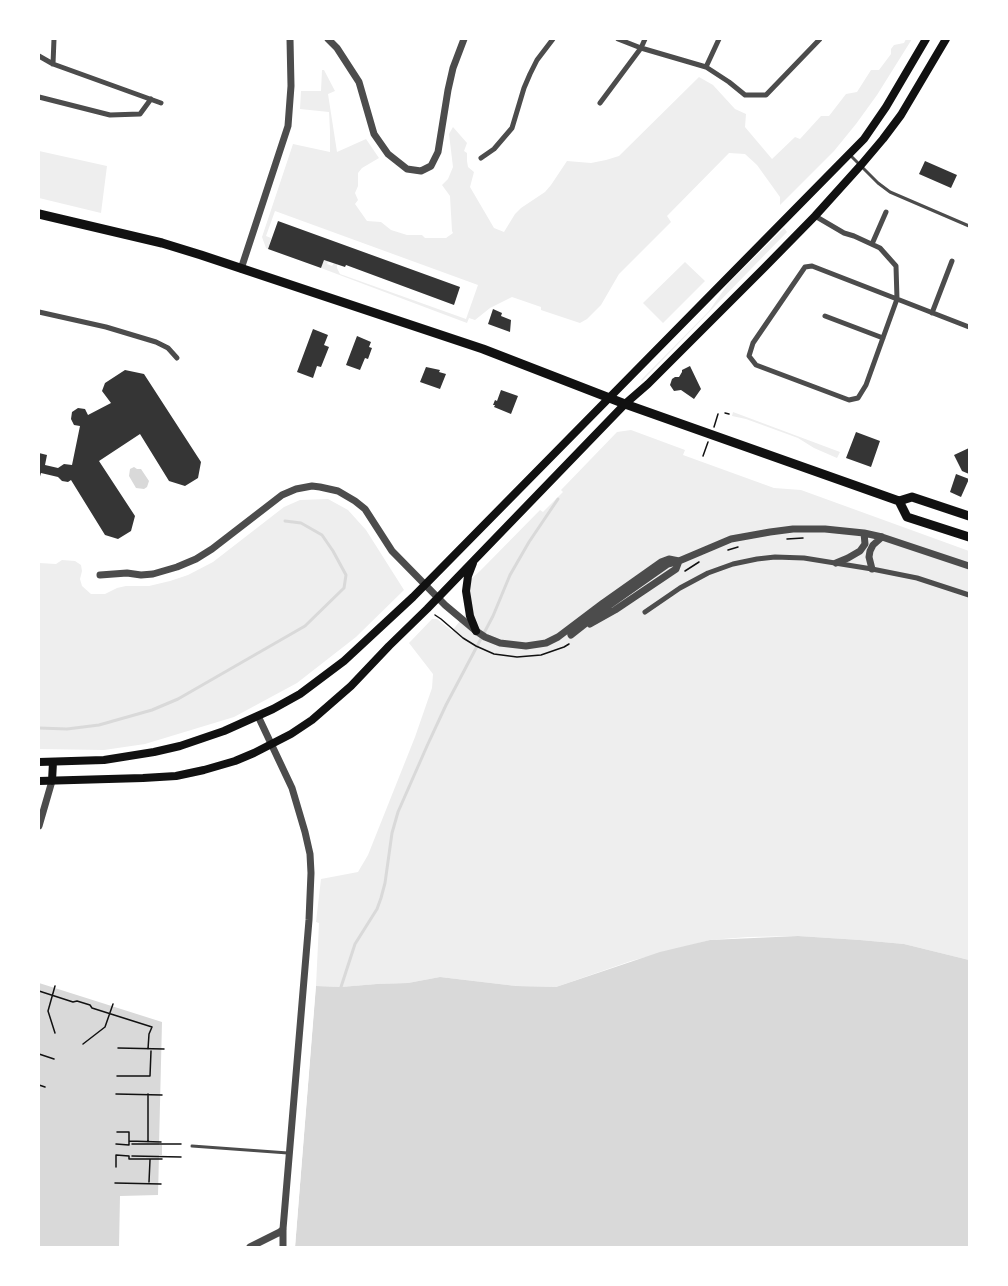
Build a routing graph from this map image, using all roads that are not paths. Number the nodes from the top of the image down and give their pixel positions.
1 (54, 39) edge
2 (290, 39) edge
3 (328, 39) edge
4 (464, 39) edge
5 (553, 39) edge
6 (618, 39) edge
7 (645, 39) edge
8 (719, 39) edge
9 (820, 39) edge
10 (926, 39) edge
11 (946, 39) edge
12 (641, 48) junction
13 (39, 56) edge
14 (53, 64) junction
15 (706, 67) junction
16 (39, 97) edge
17 (151, 99) junction
18 (161, 103) dead end
19 (600, 103) dead end
20 (849, 154) junction
21 (481, 158) dead end
22 (861, 165) junction
23 (886, 212) dead end
24 (39, 214) edge
25 (815, 216) junction
26 (969, 226) edge
27 (872, 244) junction
28 (952, 261) dead end
29 (241, 269) junction
30 (897, 299) junction
31 (39, 312) edge
32 (932, 313) junction
33 (825, 316) dead end
34 (969, 327) edge
35 (883, 338) junction
36 (177, 358) dead end
37 (609, 398) junction
38 (625, 404) junction
39 (899, 501) junction
40 (969, 516) edge
41 (864, 533) junction
42 (882, 537) junction
43 (969, 537) edge
44 (475, 559) junction
45 (679, 561) junction
46 (836, 563) junction
47 (969, 566) edge
48 (872, 569) junction
49 (100, 576) dead end
50 (425, 584) junction
51 (621, 593) junction
52 (969, 595) edge
53 (438, 597) junction
54 (645, 612) dead end
55 (476, 631) junction
56 (571, 635) junction
57 (558, 637) junction
58 (258, 716) junction
59 (272, 744) junction
60 (39, 762) edge
61 (53, 762) junction
62 (39, 781) edge
63 (52, 782) junction
64 (39, 826) edge
65 (192, 1146) dead end
66 (290, 1153) junction
67 (283, 1228) junction
68 (250, 1247) edge
69 (283, 1247) edge

1 - 14 street
2 - 29 street
3 - 4 street
5 - 21 street
6 - 12 street
7 - 12 street
8 - 15 street
9 - 15 street
10 - 20 main road
11 - 22 main road
12 - 15 street
12 - 19 street
13 - 14 street
14 - 17 street
16 - 17 street
17 - 18 street
20 - 22 lane
20 - 37 main road
22 - 25 main road
22 - 26 lane
23 - 27 street
24 - 29 highway
25 - 27 street
25 - 38 main road
27 - 30 street
28 - 32 street
29 - 37 highway
30 - 32 street
30 - 35 street
30 - 35 street
31 - 36 street
32 - 34 street
33 - 35 street
37 - 38 highway
37 - 50 main road
38 - 39 highway
38 - 44 main road
39 - 40 highway
39 - 43 highway
41 - 42 street
41 - 45 street
41 - 46 street
42 - 47 street
42 - 48 street
44 - 53 main road
44 - 55 main road
45 - 51 street
45 - 56 street
46 - 48 street
46 - 54 street
48 - 52 street
49 - 50 street
50 - 53 street
50 - 58 main road
51 - 56 street
51 - 57 street
53 - 55 street
53 - 59 main road
55 - 57 street
56 - 57 street
58 - 59 street
58 - 61 main road
59 - 63 main road
59 - 66 street
60 - 61 main road
61 - 63 main road
62 - 63 main road
63 - 64 street
65 - 66 lane
66 - 67 street
67 - 68 street
67 - 69 street

